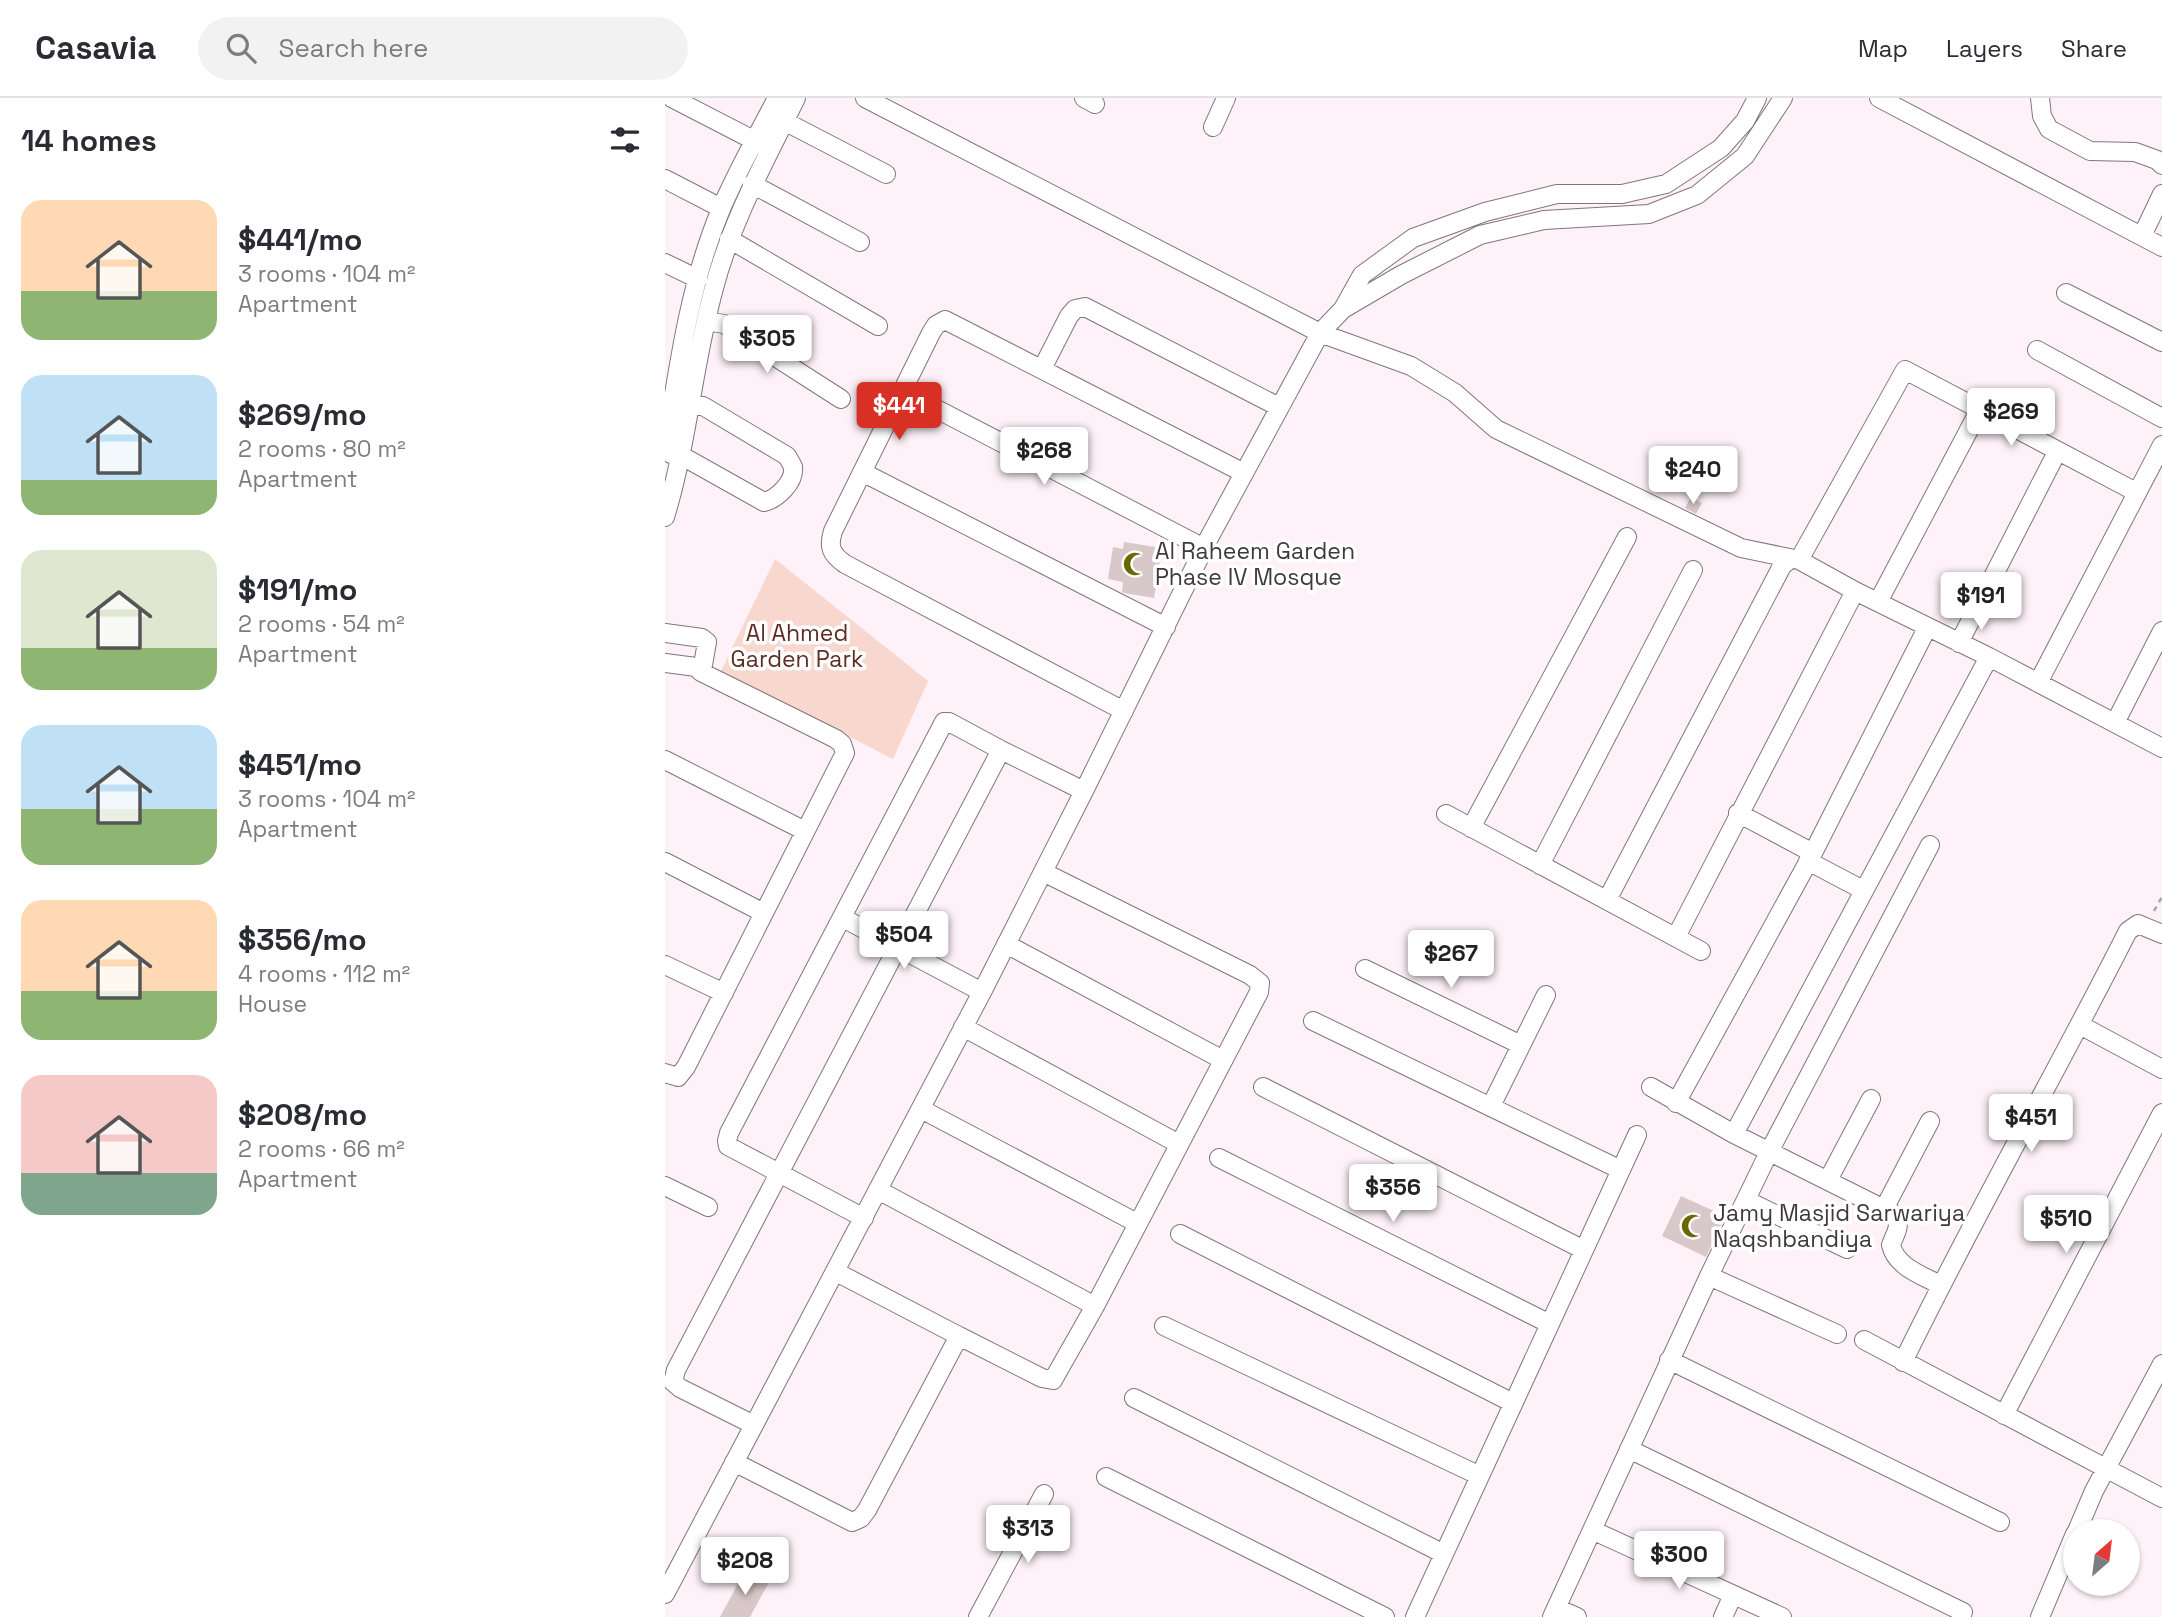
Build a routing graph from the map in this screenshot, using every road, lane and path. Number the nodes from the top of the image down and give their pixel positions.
1 (672, 98) edge
2 (777, 98) edge
3 (796, 98) edge
4 (865, 98) edge
5 (1227, 98) edge
6 (1757, 98) edge
7 (1879, 98) edge
8 (2040, 98) edge
9 (1777, 100) edge
10 (785, 121) junction
11 (1213, 127) dead end
12 (763, 145) junction
13 (2162, 165) edge
14 (886, 174) dead end
15 (665, 179) edge
16 (752, 184) junction
17 (2162, 194) edge
18 (721, 208) junction
19 (2142, 236) junction
20 (729, 239) junction
21 (860, 242) dead end
22 (2162, 247) edge
23 (665, 263) edge
24 (698, 279) junction
25 (2066, 293) dead end
26 (1343, 309) junction
27 (706, 321) junction
28 (878, 327) dead end
29 (1320, 333) junction
30 (2162, 342) edge
31 (2037, 350) dead end
32 (680, 364) edge
33 (1042, 369) junction
34 (902, 391) junction
35 (841, 399) dead end
36 (691, 405) junction
37 (1279, 407) junction
38 (1980, 409) junction
39 (2162, 418) edge
40 (2162, 445) edge
41 (2057, 452) junction
42 (671, 453) edge
43 (862, 472) junction
44 (1244, 473) junction
45 (2136, 492) junction
46 (665, 517) edge
47 (1626, 537) dead end
48 (1204, 548) junction
49 (1794, 560) junction
50 (1693, 570) dead end
51 (1855, 591) junction
52 (1878, 602) junction
53 (1165, 626) junction
54 (1927, 628) junction
55 (2162, 631) edge
56 (665, 633) edge
57 (1959, 643) junction
58 (1989, 657) junction
59 (665, 663) edge
60 (697, 667) junction
61 (2038, 683) junction
62 (1124, 710) junction
63 (2115, 723) junction
64 (2162, 748) edge
65 (1001, 750) junction
66 (665, 760) edge
67 (1084, 791) junction
68 (1738, 813) junction
69 (1446, 814) dead end
70 (1471, 828) junction
71 (805, 831) junction
72 (1930, 845) dead end
73 (1810, 857) junction
74 (665, 862) edge
75 (1539, 864) junction
76 (1043, 872) junction
77 (1863, 890) junction
78 (1607, 900) junction
79 (764, 913) junction
80 (843, 918) junction
81 (2162, 934) edge
82 (1676, 937) junction
83 (1006, 944) junction
84 (899, 947) junction
85 (1701, 951) dead end
86 (665, 965) edge
87 (1365, 969) dead end
88 (982, 992) junction
89 (724, 993) junction
90 (1546, 995) dead end
91 (1313, 1021) dead end
92 (2080, 1025) junction
93 (963, 1027) junction
94 (1521, 1045) junction
95 (1223, 1060) junction
96 (2162, 1069) edge
97 (665, 1073) edge
98 (1263, 1087) dead end
99 (1651, 1087) dead end
100 (1871, 1098) dead end
101 (1677, 1103) junction
102 (1491, 1107) junction
103 (921, 1109) junction
104 (2162, 1113) edge
105 (1930, 1121) dead end
106 (1734, 1134) junction
107 (1637, 1135) dead end
108 (1179, 1144) junction
109 (1769, 1152) junction
110 (1219, 1158) dead end
111 (1621, 1170) junction
112 (780, 1172) junction
113 (1828, 1180) junction
114 (665, 1186) edge
115 (879, 1190) junction
116 (1746, 1199) junction
117 (708, 1208) dead end
118 (1884, 1209) junction
119 (864, 1218) junction
120 (1137, 1223) junction
121 (1179, 1234) dead end
122 (1847, 1249) dead end
123 (1584, 1250) junction
124 (836, 1272) junction
125 (1709, 1276) junction
126 (1940, 1285) junction
127 (1095, 1306) junction
128 (1550, 1324) junction
129 (1164, 1326) dead end
130 (1837, 1334) dead end
131 (959, 1336) junction
132 (1864, 1340) dead end
133 (1669, 1360) junction
134 (1903, 1362) junction
135 (2162, 1364) edge
136 (1134, 1398) dead end
137 (1514, 1403) junction
138 (2004, 1415) junction
139 (754, 1425) junction
140 (1629, 1449) junction
141 (734, 1462) junction
142 (2108, 1469) junction
143 (1480, 1476) junction
144 (1105, 1477) dead end
145 (1044, 1494) dead end
146 (2162, 1498) edge
147 (2082, 1519) edge
148 (2000, 1522) dead end
149 (1592, 1530) junction
150 (1444, 1553) junction
151 (2063, 1563) edge
152 (665, 1594) edge
153 (1733, 1595) junction
154 (1554, 1612) edge
155 (1963, 1612) dead end
156 (978, 1617) edge
157 (1385, 1617) edge
158 (1415, 1617) edge
159 (1577, 1617) edge
160 (1723, 1617) edge
161 (1782, 1617) edge
162 (2040, 1617) edge

1 - 12 street
2 - 12 street
3 - 10 street
4 - 29 street
5 - 11 street
6 - 26 street
7 - 19 street
8 - 13 street
9 - 26 street
10 - 12 street
10 - 14 street
12 - 16 street
12 - 18 street
15 - 18 street
16 - 20 street
16 - 21 street
17 - 19 street
18 - 24 street
19 - 22 street
20 - 27 street
20 - 28 street
23 - 24 street
24 - 32 street
25 - 30 street
26 - 29 street
27 - 32 street
27 - 35 street
29 - 37 street
29 - 49 street
31 - 39 street
32 - 36 street
32 - 42 street
33 - 34 street
33 - 37 street
33 - 44 street
34 - 43 street
34 - 48 street
36 - 42 street
36 - 42 street
37 - 44 street
38 - 41 street
38 - 49 street
38 - 52 street
40 - 45 street
41 - 45 street
41 - 57 street
42 - 46 street
43 - 53 street
43 - 62 street
44 - 48 street
45 - 61 street
47 - 70 street
48 - 53 street
49 - 51 street
49 - 78 street
50 - 75 street
51 - 52 street
51 - 68 street
52 - 54 street
53 - 62 street
54 - 57 street
54 - 73 street
55 - 63 street
56 - 60 street
57 - 58 street
58 - 61 street
58 - 77 street
59 - 60 street
60 - 71 street
61 - 63 street
62 - 67 street
63 - 64 street
65 - 67 street
65 - 80 street
65 - 84 street
66 - 71 street
67 - 76 street
68 - 73 street
68 - 82 street
69 - 70 street
70 - 75 street
71 - 79 street
72 - 109 street
73 - 77 street
73 - 101 street
74 - 79 street
75 - 78 street
76 - 83 street
76 - 95 street
77 - 106 street
78 - 82 street
79 - 89 street
80 - 84 street
80 - 112 street
81 - 92 street
82 - 85 street
83 - 88 street
83 - 95 street
84 - 88 street
84 - 112 street
86 - 89 street
87 - 94 street
88 - 93 street
89 - 97 street
90 - 94 street
91 - 102 street
92 - 96 street
92 - 126 street
93 - 103 street
93 - 108 street
94 - 102 street
95 - 108 street
98 - 123 street
99 - 101 street
100 - 113 street
101 - 106 street
102 - 111 street
103 - 115 street
103 - 120 street
104 - 138 street
105 - 118 street
106 - 109 street
107 - 111 street
108 - 120 street
109 - 113 street
109 - 116 street
110 - 128 street
111 - 123 street
112 - 119 street
112 - 139 street
113 - 118 street
114 - 117 street
115 - 119 street
115 - 127 street
116 - 122 street
116 - 125 street
118 - 126 street
119 - 124 street
120 - 127 street
121 - 137 street
123 - 128 street
124 - 131 street
124 - 139 street
125 - 130 street
125 - 133 street
126 - 134 street
127 - 131 street
128 - 137 street
129 - 143 street
131 - 141 street
132 - 134 street
133 - 140 street
133 - 148 street
134 - 138 street
135 - 142 street
136 - 150 street
137 - 143 street
138 - 142 street
139 - 141 street
140 - 149 street
140 - 155 street
141 - 152 street
142 - 146 street
142 - 147 street
143 - 150 street
144 - 157 street
145 - 156 street
149 - 153 street
149 - 154 street
150 - 158 street
151 - 162 street
153 - 160 street
153 - 161 street
154 - 159 street

